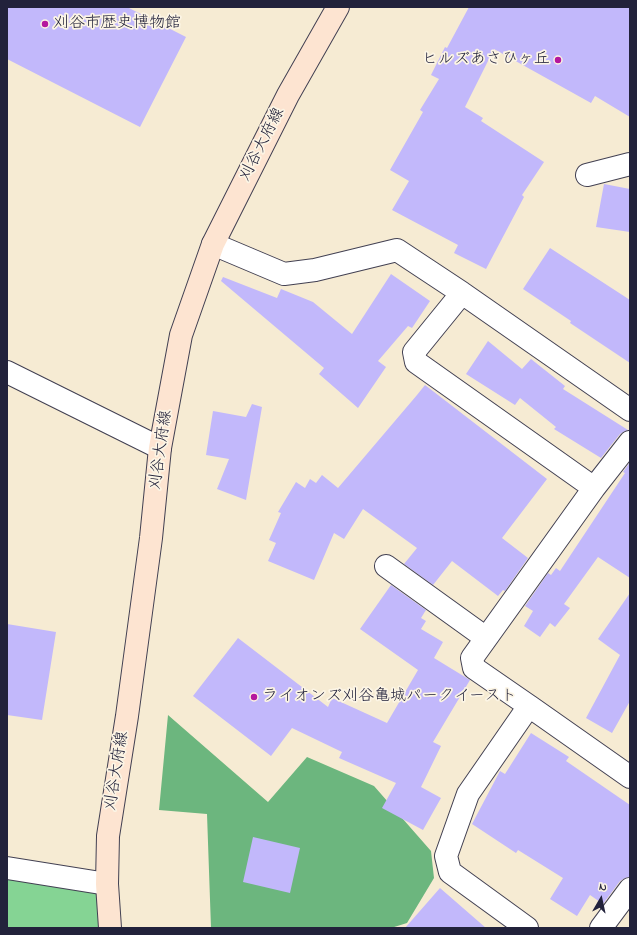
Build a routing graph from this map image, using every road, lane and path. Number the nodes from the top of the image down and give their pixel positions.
1 (338, 7) edge
2 (630, 164) edge
3 (587, 175) dead end
4 (213, 244) junction
5 (462, 293) junction
6 (7, 372) edge
7 (630, 410) edge
8 (630, 442) edge
9 (160, 448) junction
10 (594, 488) junction
11 (386, 566) dead end
12 (486, 638) junction
13 (529, 706) junction
14 (630, 777) edge
15 (7, 868) edge
16 (107, 884) junction
17 (630, 889) edge
18 (110, 928) edge
19 (527, 928) edge
20 (601, 928) edge

1 - 4 main road, 刈谷大府線
2 - 3 street
4 - 5 street
4 - 9 main road, 刈谷大府線
5 - 7 street
5 - 10 street
6 - 9 street
8 - 10 street
9 - 16 main road, 刈谷大府線
10 - 12 street
11 - 12 street
12 - 13 street
13 - 14 street
13 - 19 street
15 - 16 street
16 - 18 main road, 刈谷大府線
17 - 20 street

